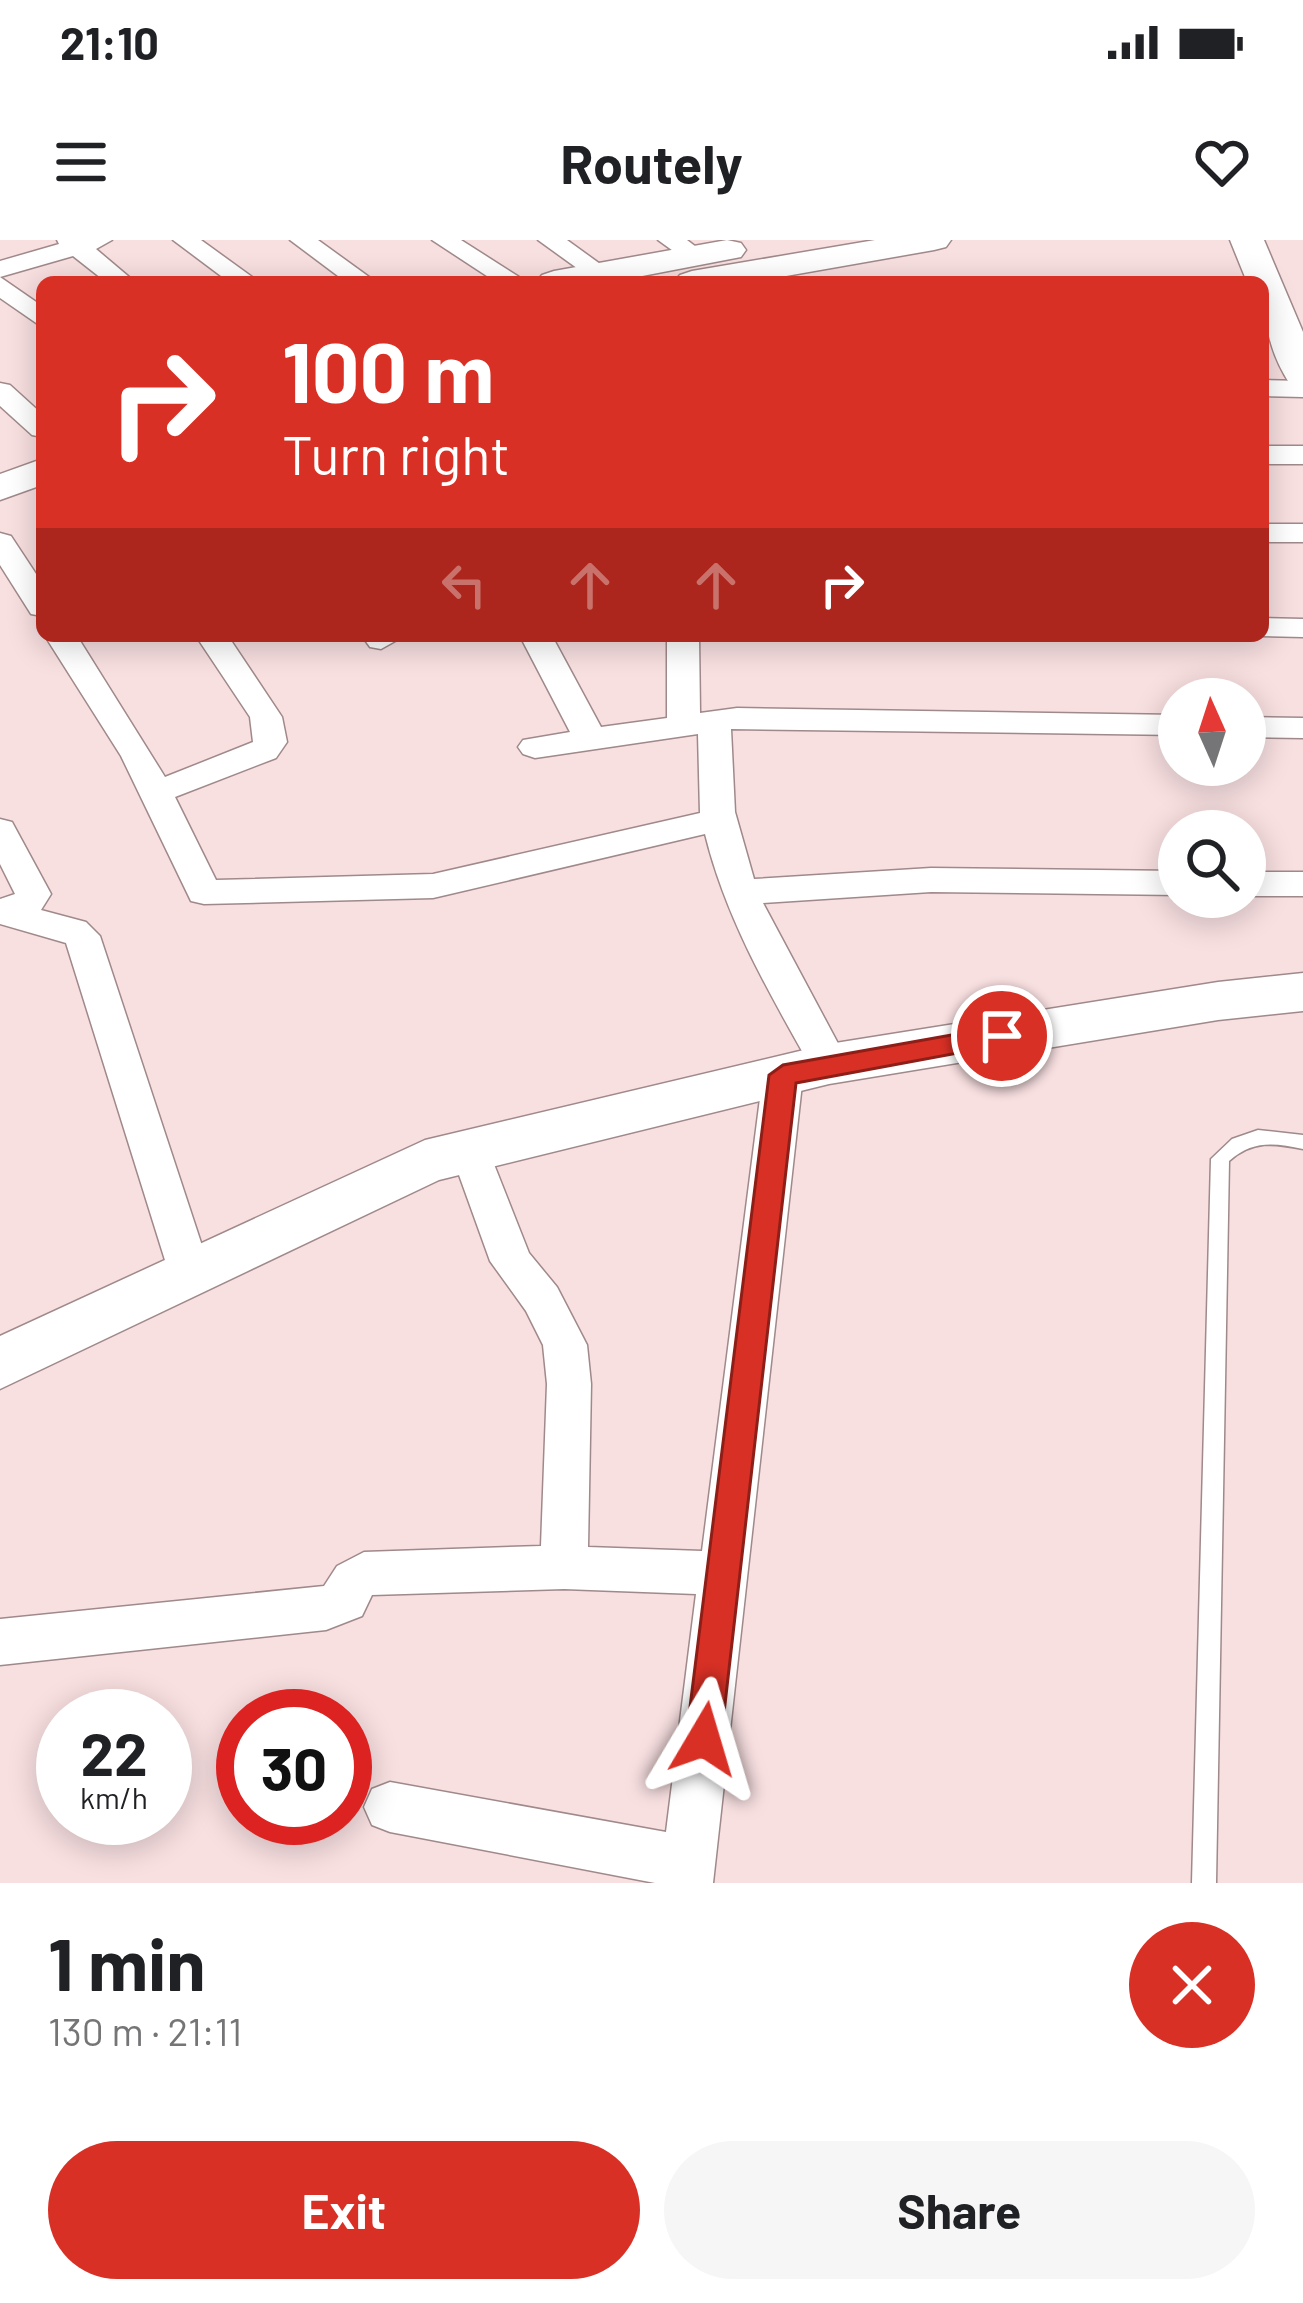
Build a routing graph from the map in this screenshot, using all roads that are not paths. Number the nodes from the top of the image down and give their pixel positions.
1 (184, 240) edge
2 (302, 240) edge
3 (443, 240) edge
4 (550, 240) edge
5 (786, 240) edge
6 (934, 240) edge
7 (1246, 240) edge
8 (1272, 240) edge
9 (81, 242) edge
10 (686, 259) edge
11 (0, 269) edge
12 (601, 274) junction
13 (116, 276) edge
14 (237, 276) edge
15 (354, 276) edge
16 (504, 276) edge
17 (589, 276) edge
18 (756, 276) edge
19 (1263, 276) edge
20 (0, 285) edge
21 (1269, 289) edge
22 (36, 314) edge
23 (1284, 321) edge
24 (1303, 376) edge
25 (1269, 388) edge
26 (1303, 388) edge
27 (0, 391) edge
28 (36, 427) edge
29 (36, 436) edge
30 (0, 453) edge
31 (1269, 455) edge
32 (1303, 455) edge
33 (36, 473) edge
34 (0, 488) edge
35 (1269, 533) edge
36 (1303, 533) edge
37 (0, 542) edge
38 (36, 598) edge
39 (1269, 627) edge
40 (1303, 628) edge
41 (65, 642) edge
42 (216, 642) edge
43 (539, 642) edge
44 (683, 642) edge
45 (699, 725) junction
46 (1158, 725) edge
47 (1266, 727) edge
48 (1303, 728) edge
49 (591, 740) junction
50 (535, 747) dead end
51 (157, 792) junction
52 (718, 820) junction
53 (0, 830) edge
54 (1158, 883) edge
55 (1266, 884) edge
56 (1303, 884) edge
57 (740, 892) junction
58 (4, 911) edge
59 (1303, 992) edge
60 (806, 1069) junction
61 (1303, 1142) edge
62 (470, 1150) junction
63 (190, 1274) junction
64 (0, 1364) edge
65 (564, 1567) junction
66 (723, 1574) junction
67 (0, 1642) edge
68 (389, 1807) dead end
69 (688, 1873) edge
70 (1204, 1883) edge

1 - 14 street
2 - 15 street
3 - 16 street
4 - 12 street
5 - 10 street
6 - 18 street
7 - 19 street
8 - 23 street
9 - 11 street
9 - 13 street
10 - 12 street
10 - 18 street
12 - 17 street
20 - 22 street
21 - 23 street
23 - 24 street
25 - 26 street
27 - 28 street
29 - 30 street
31 - 32 street
33 - 34 street
35 - 36 street
37 - 38 street
39 - 40 street
41 - 51 street
42 - 51 street
43 - 49 street
44 - 45 street
45 - 46 street
45 - 49 street
45 - 52 street
47 - 48 street
49 - 50 street
51 - 52 street
52 - 57 street
53 - 58 street
54 - 57 street
55 - 56 street
57 - 60 street
58 - 63 street
59 - 60 street
60 - 62 street
60 - 66 street
61 - 70 lane
62 - 63 street
62 - 65 street
63 - 64 street
65 - 66 street
65 - 67 street
66 - 69 street
68 - 69 street

